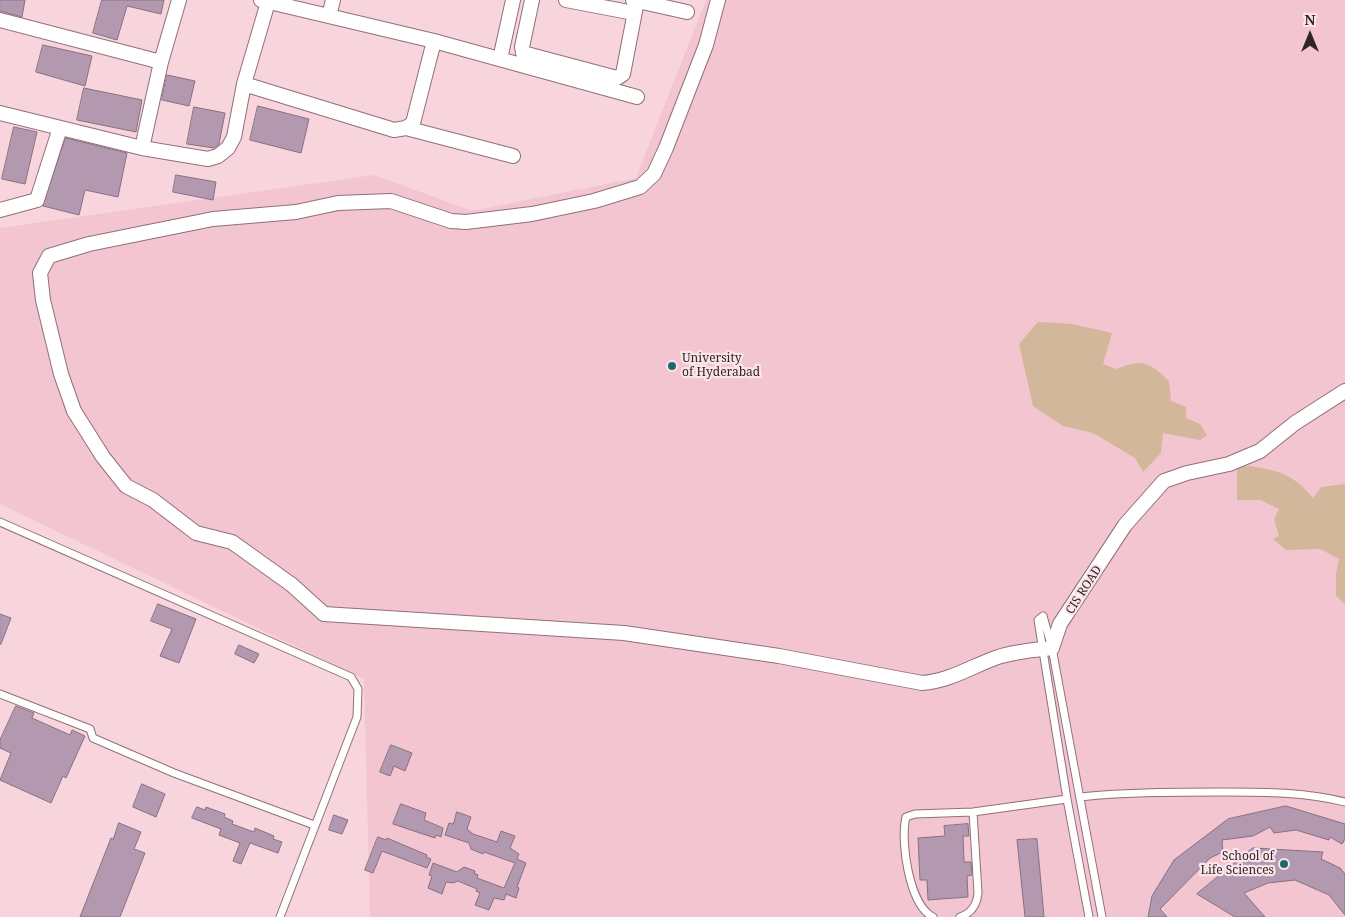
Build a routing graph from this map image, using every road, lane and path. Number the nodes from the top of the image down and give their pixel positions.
1 (179, 0) edge
2 (332, 0) edge
3 (513, 0) edge
4 (532, 0) edge
5 (566, 0) edge
6 (718, 0) edge
7 (264, 1) edge
8 (635, 5) edge
9 (687, 12) dead end
10 (329, 16) junction
11 (0, 20) edge
12 (434, 40) junction
13 (500, 59) junction
14 (161, 62) junction
15 (244, 84) junction
16 (637, 97) dead end
17 (0, 112) edge
18 (60, 128) junction
19 (406, 128) junction
20 (142, 148) junction
21 (513, 156) dead end
22 (0, 210) edge
23 (1345, 391) edge
24 (0, 522) edge
25 (1048, 649) junction
26 (0, 694) edge
27 (1080, 798) junction
28 (1067, 799) junction
29 (1345, 802) edge
30 (973, 812) junction
31 (314, 825) junction
32 (280, 917) edge
33 (933, 917) edge
34 (960, 917) edge
35 (1089, 917) edge
36 (1102, 917) edge

1 - 14 street
2 - 10 street
3 - 13 street
4 - 8 street
5 - 8 street
6 - 25 street
7 - 10 street
7 - 15 street
8 - 9 street
10 - 12 street
11 - 14 street
12 - 13 street
12 - 19 street
13 - 16 street
14 - 20 street
15 - 19 street
15 - 20 street
17 - 18 street
18 - 20 street
18 - 22 street
19 - 21 street
23 - 25 street, CIS ROAD
24 - 31 lane
25 - 27 lane, CIS ROAD
25 - 28 lane
26 - 31 lane
27 - 29 lane
27 - 36 lane, CIS ROAD
28 - 30 lane
28 - 35 lane
30 - 33 lane
30 - 34 lane
31 - 32 lane

